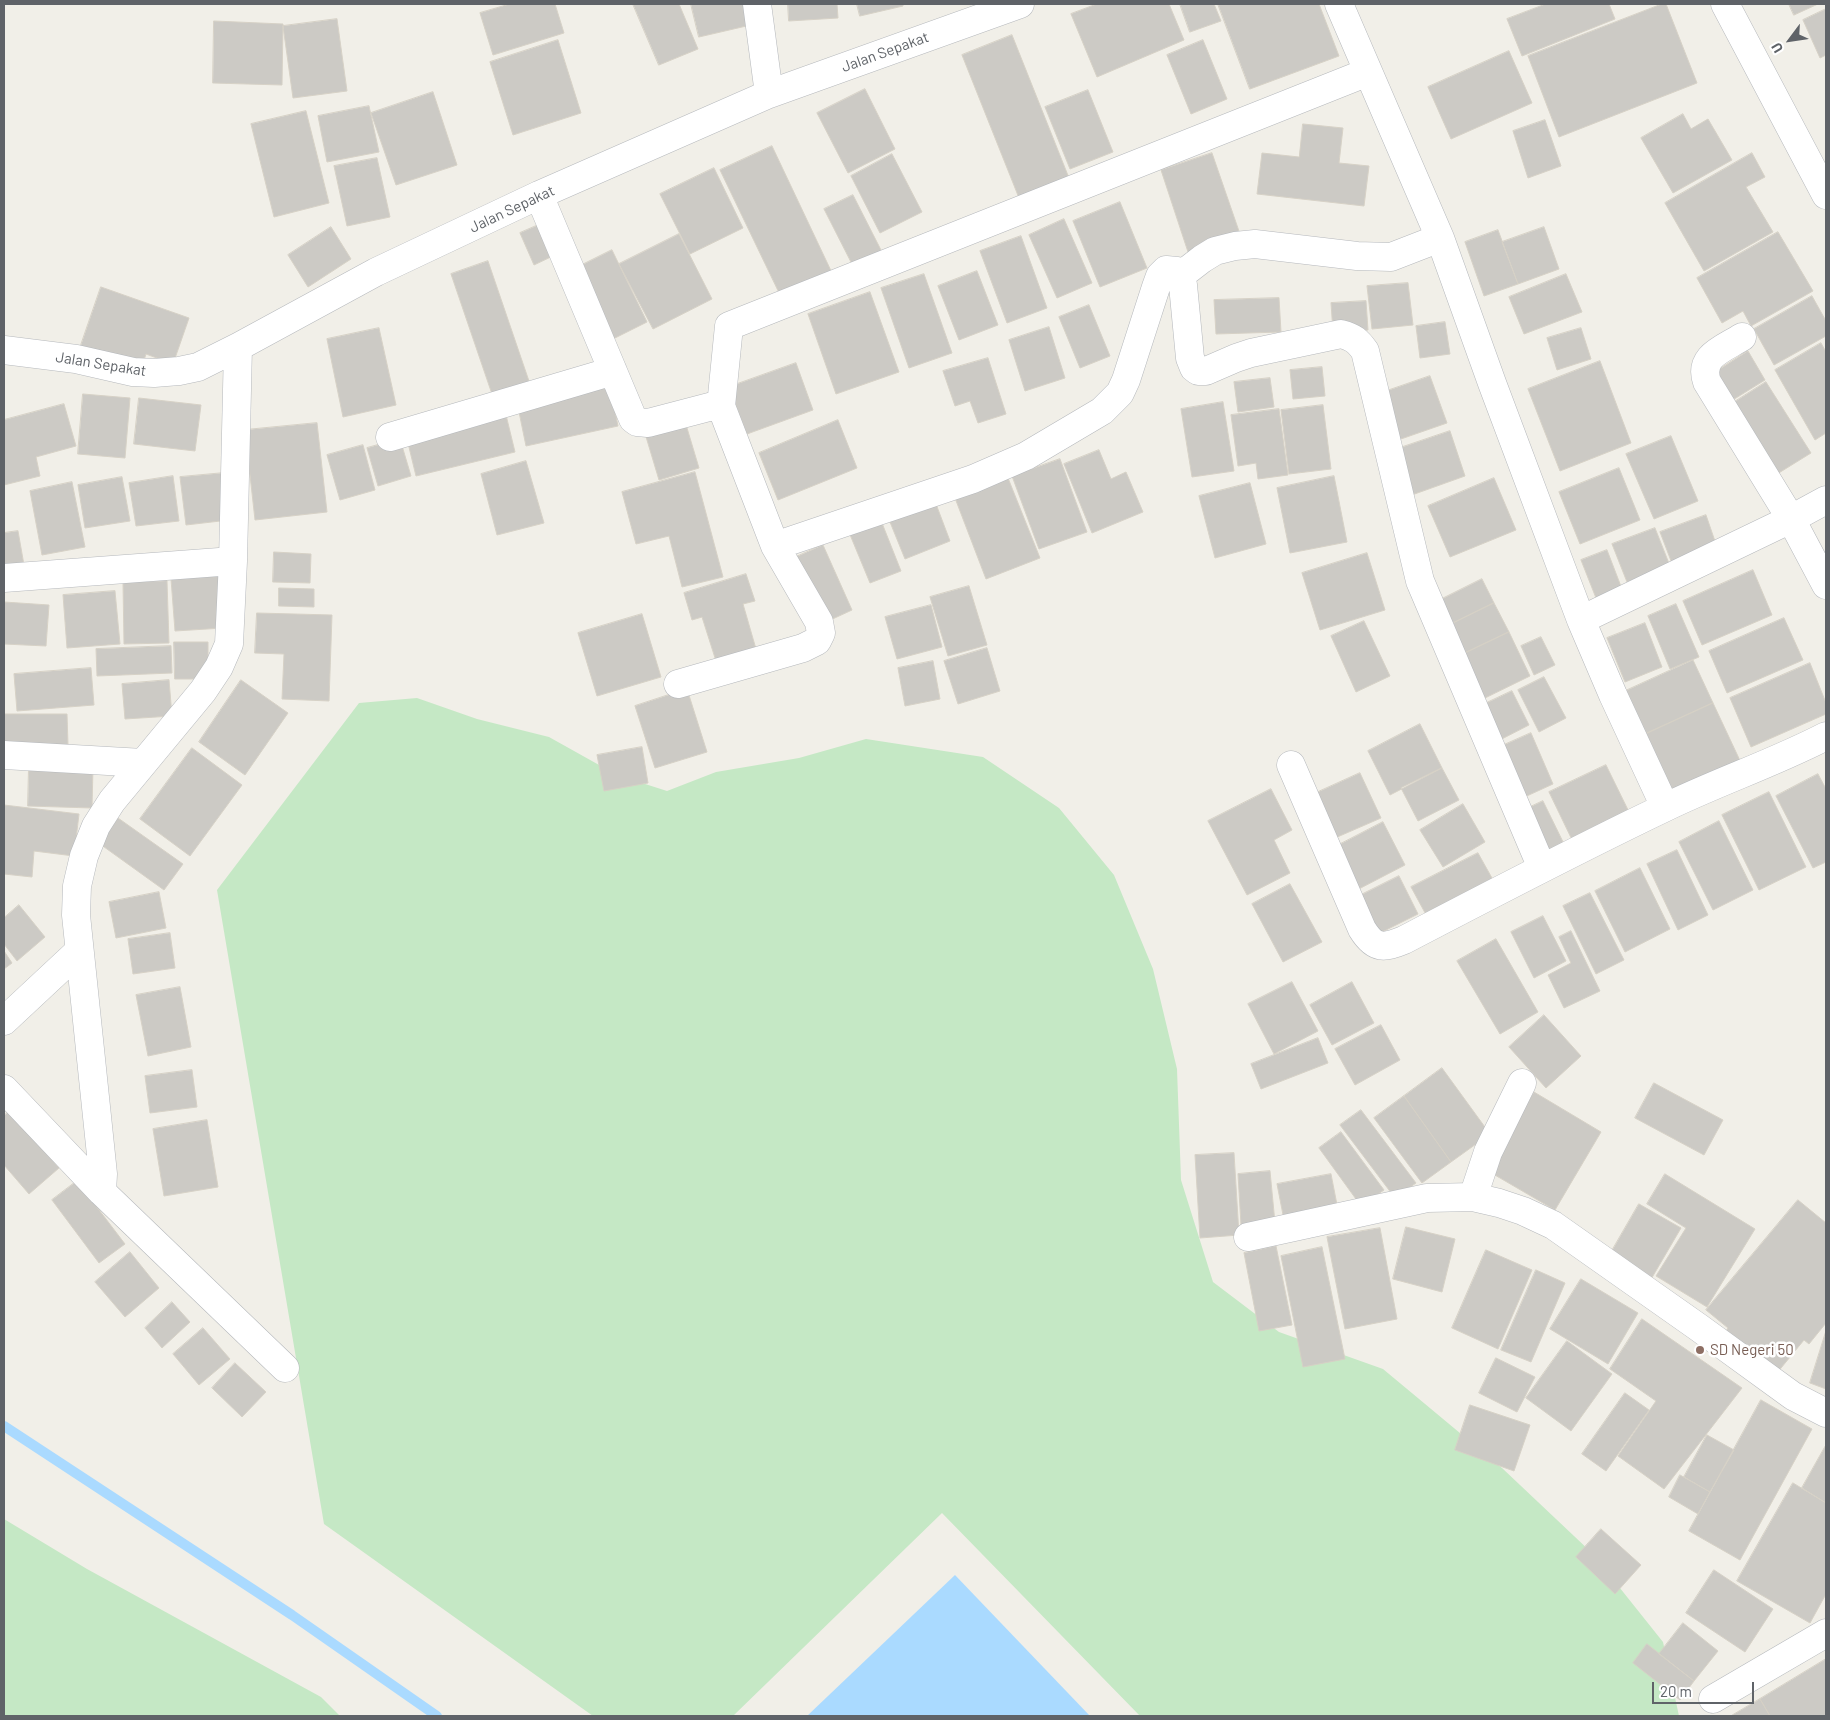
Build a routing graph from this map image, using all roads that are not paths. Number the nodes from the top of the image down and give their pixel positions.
1 (757, 4) edge
2 (1020, 4) edge
3 (1339, 4) edge
4 (1725, 4) edge
5 (1368, 72) junction
6 (769, 94) junction
7 (539, 195) junction
8 (1826, 195) edge
9 (1440, 238) junction
10 (1180, 276) junction
11 (1742, 337) dead end
12 (238, 347) junction
13 (4, 350) edge
14 (613, 371) junction
15 (721, 406) junction
16 (390, 438) dead end
17 (1826, 500) edge
18 (1790, 519) junction
19 (775, 546) junction
20 (232, 561) junction
21 (4, 578) edge
22 (1826, 585) edge
23 (1582, 620) junction
24 (678, 684) dead end
25 (1826, 736) edge
26 (4, 755) edge
27 (143, 762) junction
28 (1291, 765) dead end
29 (1665, 807) junction
30 (1542, 868) junction
31 (79, 951) junction
32 (4, 1021) edge
33 (1522, 1083) dead end
34 (4, 1090) edge
35 (102, 1192) junction
36 (1474, 1197) junction
37 (1248, 1237) dead end
38 (285, 1368) dead end
39 (1826, 1413) edge
40 (1826, 1633) edge
41 (1713, 1699) dead end

1 - 6 street
2 - 6 street, Jalan Sepakat
3 - 5 street
4 - 8 street
5 - 9 street
5 - 15 street
6 - 7 street, Jalan Sepakat
7 - 12 street, Jalan Sepakat
7 - 14 street
9 - 10 street
9 - 23 street
10 - 19 street
10 - 30 street
11 - 18 street
12 - 13 street, Jalan Sepakat
12 - 20 street
14 - 15 street
14 - 16 street
15 - 19 street
17 - 18 street
18 - 22 street
18 - 23 street
19 - 24 street
20 - 21 street
20 - 27 street
23 - 29 street
25 - 29 street
26 - 27 street
27 - 31 street
28 - 30 street
29 - 30 street
31 - 32 street
31 - 35 street
33 - 36 street
34 - 35 street
35 - 38 street
36 - 37 street
36 - 39 street
40 - 41 street

